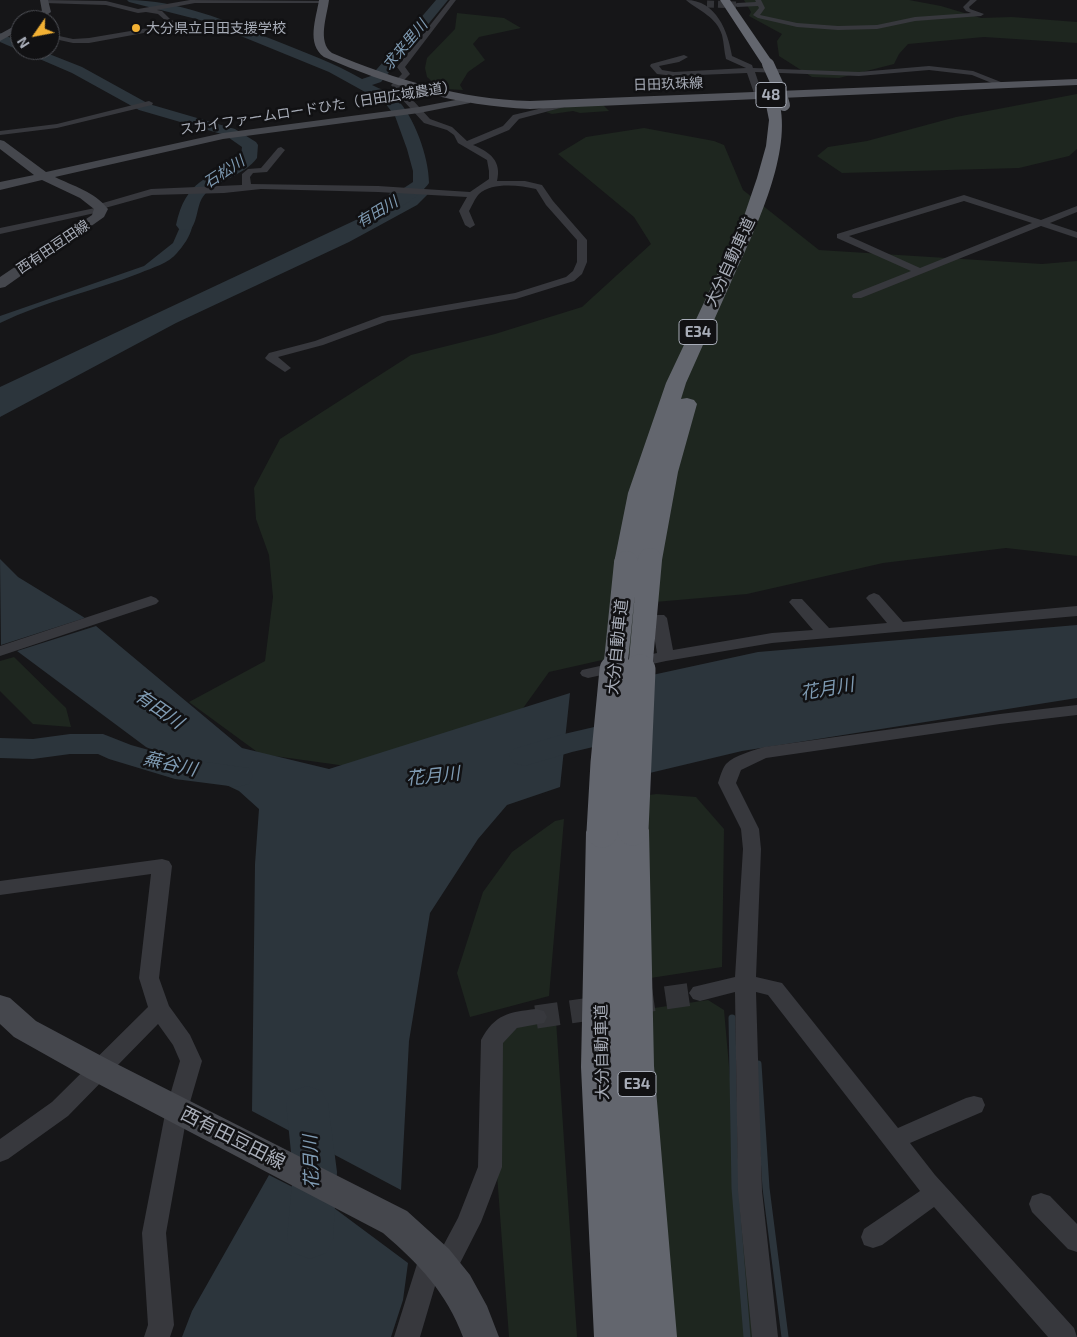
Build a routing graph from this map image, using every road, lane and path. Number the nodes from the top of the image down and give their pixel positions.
1 (44, 0) edge
2 (324, 0) edge
3 (453, 0) edge
4 (725, 0) edge
5 (974, 0) edge
6 (692, 2) edge
7 (711, 2) edge
8 (759, 2) edge
9 (737, 5) dead end
10 (148, 9) junction
11 (60, 37) edge
12 (684, 57) dead end
13 (758, 66) junction
14 (393, 80) junction
15 (1077, 82) edge
16 (1007, 86) junction
17 (466, 101) junction
18 (772, 102) junction
19 (149, 103) dead end
20 (571, 103) junction
21 (419, 110) junction
22 (0, 133) edge
23 (0, 143) edge
24 (468, 144) junction
25 (281, 150) dead end
26 (45, 176) junction
27 (490, 184) junction
28 (0, 186) edge
29 (247, 188) junction
30 (472, 195) junction
31 (100, 208) junction
32 (1077, 209) edge
33 (1041, 223) junction
34 (470, 226) dead end
35 (0, 231) edge
36 (1077, 235) edge
37 (919, 271) junction
38 (0, 284) edge
39 (857, 296) dead end
40 (285, 368) dead end
41 (874, 598) dead end
42 (151, 601) dead end
43 (797, 602) dead end
44 (1077, 611) edge
45 (660, 618) dead end
46 (898, 626) junction
47 (826, 633) junction
48 (0, 651) edge
49 (666, 656) junction
50 (588, 673) dead end
51 (1077, 710) edge
52 (618, 831) junction
53 (0, 888) edge
54 (745, 982) junction
55 (700, 993) tunnel mouth
56 (0, 1006) edge
57 (158, 1009) junction
58 (536, 1017) tunnel mouth
59 (98, 1069) junction
60 (974, 1105) dead end
61 (186, 1114) junction
62 (894, 1140) junction
63 (0, 1152) edge
64 (936, 1193) junction
65 (1042, 1204) dead end
66 (873, 1237) dead end
67 (1077, 1241) edge
68 (438, 1260) junction
69 (157, 1337) edge
70 (407, 1337) edge
71 (481, 1337) edge
72 (616, 1337) edge
73 (655, 1337) edge
74 (765, 1337) edge
75 (1065, 1337) edge

1 - 10 street
2 - 10 street
2 - 14 main road, 日田玖珠線 / 48
3 - 14 street
4 - 13 highway, 大分自動車道 / E34
5 - 8 street
6 - 7 street
6 - 13 street
7 - 13 highway, 大分自動車道 / E34
8 - 9 street
10 - 11 street
12 - 13 street
13 - 16 street
13 - 18 street
13 - 18 highway, 大分自動車道 / E34, bridge
14 - 17 main road, 日田玖珠線 / 48
14 - 21 street
15 - 16 main road, 日田玖珠線 / 48
16 - 18 main road, 日田玖珠線 / 48
17 - 20 main road, 日田玖珠線 / 48
17 - 21 main road, スカイファームロードひた（日田広域農道）
18 - 20 main road, 日田玖珠線 / 48
18 - 52 highway, 大分自動車道 / E34, bridge
19 - 22 street
20 - 24 street
21 - 24 street
21 - 26 main road, スカイファームロードひた（日田広域農道）
23 - 26 main road, 西有田豆田線
24 - 27 street
25 - 29 street
26 - 28 main road, スカイファームロードひた（日田広域農道）
26 - 31 main road, 西有田豆田線
27 - 30 street
27 - 40 street
29 - 30 street
29 - 31 street
30 - 34 street
31 - 35 street
31 - 38 main road, 西有田豆田線
32 - 33 street
33 - 36 street
33 - 37 street
33 - 37 street
37 - 39 street
41 - 46 street
42 - 48 street
43 - 47 street
44 - 46 street
45 - 49 street
46 - 47 street
47 - 49 street
49 - 50 street
51 - 54 street
52 - 72 highway, 大分自動車道 / E34
52 - 73 highway, 大分自動車道 / E34
53 - 57 street
54 - 55 street
54 - 62 street
54 - 74 street
56 - 59 main road, 西有田豆田線
57 - 59 street
57 - 61 street
58 - 68 street
59 - 61 main road, 西有田豆田線
59 - 63 street
60 - 62 street
61 - 68 main road, 西有田豆田線
61 - 69 street
62 - 64 street
64 - 66 street
64 - 75 street
65 - 67 street
68 - 70 street
68 - 71 main road, 西有田豆田線

